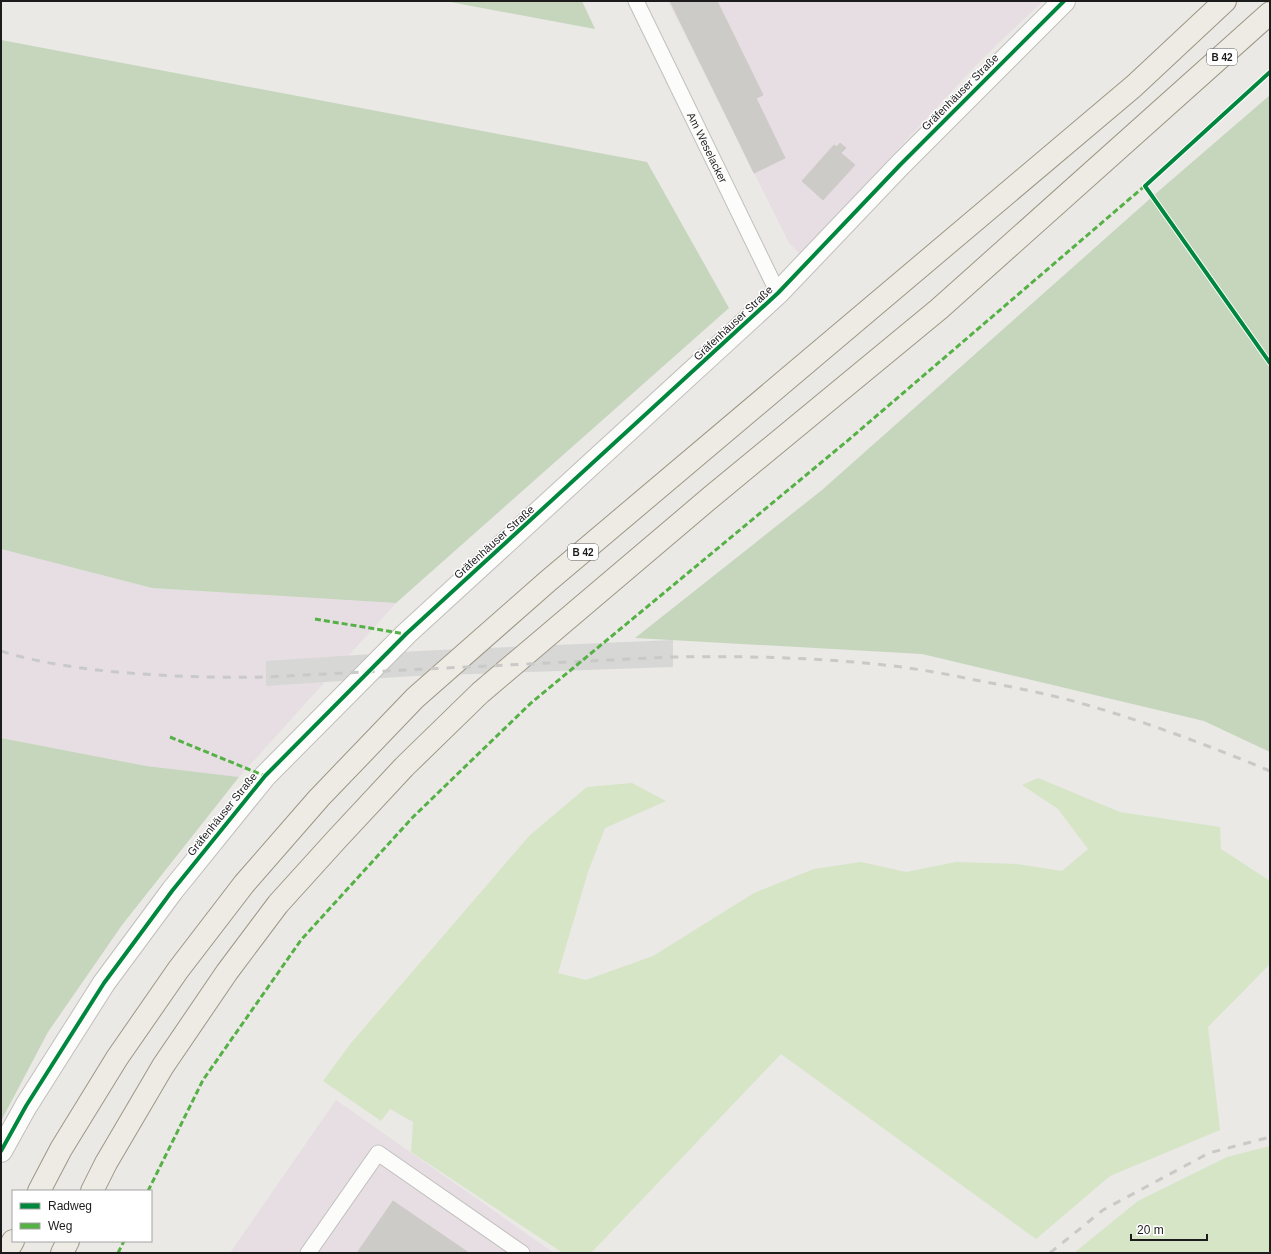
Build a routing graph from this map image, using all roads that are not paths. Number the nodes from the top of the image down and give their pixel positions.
1 (636, 1) edge
2 (1064, 1) edge
3 (1225, 1) edge
4 (1270, 13) edge
5 (778, 293) junction
6 (1, 1150) edge
7 (40, 1190) edge
8 (92, 1190) edge
9 (12, 1242) edge
10 (68, 1242) edge
11 (6, 1253) edge
12 (62, 1253) edge
13 (308, 1253) edge
14 (522, 1253) edge

1 - 5 lane, Am Weselacker
2 - 5 street, Gräfenhäuser Straße
3 - 7 main road, B 42
4 - 8 main road, B 42
5 - 6 street, Gräfenhäuser Straße
9 - 11 main road
10 - 12 main road
13 - 14 lane

